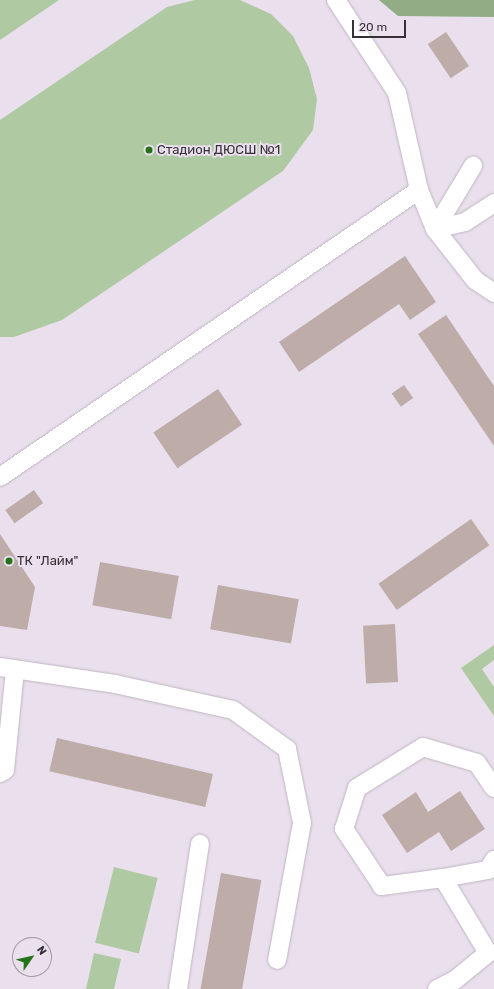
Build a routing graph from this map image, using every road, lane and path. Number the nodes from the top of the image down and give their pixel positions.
1 (336, 0) edge
2 (473, 166) dead end
3 (418, 190) junction
4 (494, 203) edge
5 (435, 229) junction
6 (494, 293) edge
7 (0, 477) edge
8 (8, 668) edge
9 (0, 773) edge
10 (494, 788) edge
11 (200, 844) dead end
12 (494, 860) edge
13 (443, 878) junction
14 (277, 960) dead end
15 (178, 989) edge
16 (437, 989) edge

1 - 3 street
2 - 5 street
3 - 5 street
3 - 7 street
4 - 5 street
5 - 6 street
8 - 9 street
8 - 14 street
10 - 13 street
11 - 15 street
12 - 13 street
13 - 16 street

